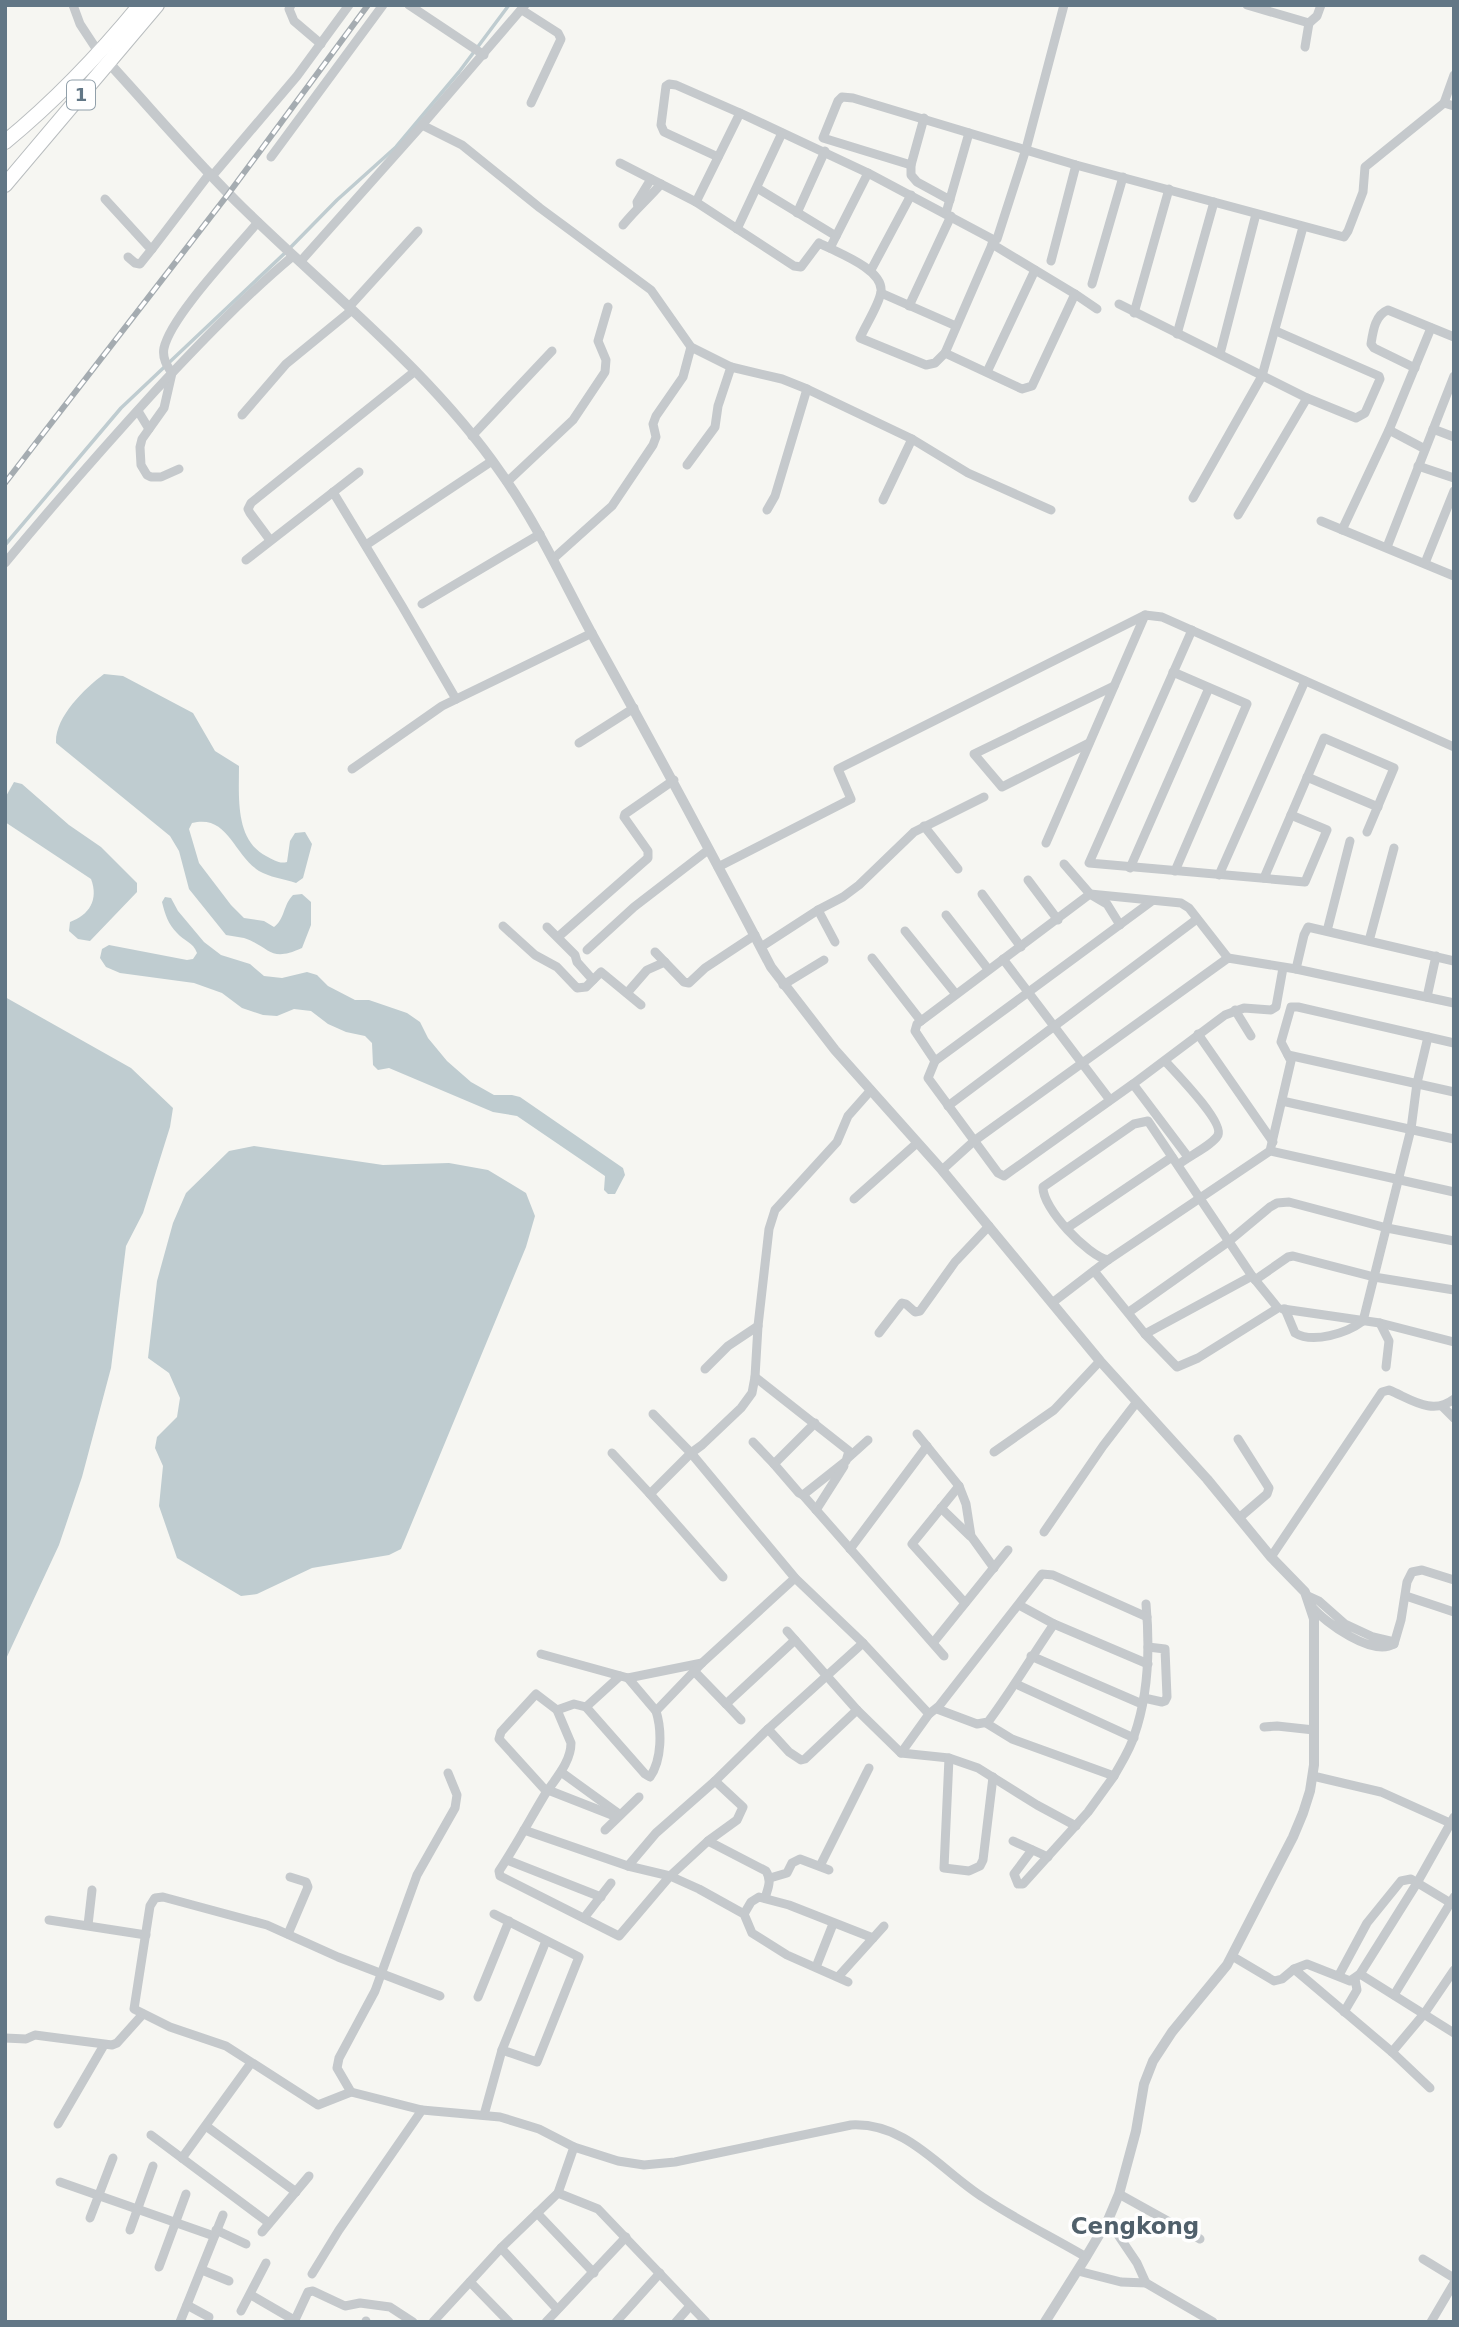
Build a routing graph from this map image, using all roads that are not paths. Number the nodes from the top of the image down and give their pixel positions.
1 (73, 5) edge
2 (140, 5) edge
3 (157, 5) edge
4 (291, 5) edge
5 (349, 5) edge
6 (383, 5) edge
7 (409, 5) edge
8 (1064, 5) edge
9 (1247, 5) edge
10 (1321, 5) edge
11 (524, 7) edge
12 (1273, 9) edge
13 (1309, 23) junction
14 (321, 44) junction
15 (1305, 47) dead end
16 (481, 53) junction
17 (104, 58) junction
18 (1454, 75) edge
19 (531, 103) dead end
20 (1444, 103) junction
21 (1454, 106) edge
22 (740, 113) junction
23 (924, 118) junction
24 (422, 125) junction
25 (782, 133) junction
26 (970, 133) junction
27 (823, 138) junction
28 (5, 142) edge
29 (1026, 149) junction
30 (822, 150) junction
31 (271, 157) dead end
32 (718, 157) junction
33 (620, 163) dead end
34 (1076, 164) junction
35 (912, 165) junction
36 (868, 173) junction
37 (211, 174) junction
38 (1124, 177) junction
39 (651, 179) junction
40 (661, 184) junction
41 (5, 185) edge
42 (757, 188) junction
43 (1169, 189) junction
44 (911, 195) junction
45 (105, 200) dead end
46 (950, 200) junction
47 (696, 202) junction
48 (1214, 202) junction
49 (638, 207) junction
50 (797, 212) junction
51 (1256, 214) junction
52 (949, 215) junction
53 (258, 222) junction
54 (623, 225) dead end
55 (1303, 228) junction
56 (737, 229) junction
57 (826, 230) junction
58 (418, 231) dead end
59 (836, 236) junction
60 (993, 242) junction
61 (819, 243) junction
62 (152, 248) junction
63 (830, 248) junction
64 (294, 256) junction
65 (128, 257) dead end
66 (1051, 261) dead end
67 (872, 270) junction
68 (1035, 270) junction
69 (1092, 284) dead end
70 (881, 293) junction
71 (1075, 294) junction
72 (1119, 304) dead end
73 (909, 306) junction
74 (608, 307) dead end
75 (351, 309) junction
76 (1097, 309) dead end
77 (1134, 313) junction
78 (956, 326) junction
79 (1432, 328) junction
80 (1276, 331) junction
81 (1177, 334) junction
82 (1454, 337) edge
83 (691, 347) junction
84 (552, 351) dead end
85 (945, 353) junction
86 (1220, 354) junction
87 (169, 367) junction
88 (731, 367) junction
89 (1415, 368) junction
90 (414, 372) junction
91 (987, 372) junction
92 (1262, 376) junction
93 (1454, 376) edge
94 (807, 390) junction
95 (1307, 397) junction
96 (138, 411) junction
97 (242, 415) dead end
98 (149, 429) junction
99 (1433, 429) junction
100 (1389, 430) junction
101 (472, 436) junction
102 (1454, 437) edge
103 (912, 439) junction
104 (1425, 449) junction
105 (492, 461) junction
106 (687, 465) dead end
107 (1419, 466) junction
108 (179, 469) dead end
109 (359, 472) dead end
110 (1454, 478) edge
111 (507, 482) junction
112 (1454, 491) edge
113 (333, 492) junction
114 (1193, 498) dead end
115 (883, 500) dead end
116 (767, 510) dead end
117 (1051, 510) dead end
118 (1238, 515) dead end
119 (1321, 521) dead end
120 (1342, 530) junction
121 (540, 534) junction
122 (270, 540) junction
123 (366, 545) junction
124 (1387, 547) junction
125 (554, 558) junction
126 (246, 560) dead end
127 (5, 563) edge
128 (1425, 563) junction
129 (1454, 576) edge
130 (422, 604) dead end
131 (1145, 615) junction
132 (1192, 630) junction
133 (592, 633) junction
134 (1173, 672) junction
135 (1305, 681) junction
136 (1114, 686) junction
137 (1209, 688) junction
138 (456, 699) junction
139 (634, 708) junction
140 (579, 743) dead end
141 (1089, 743) junction
142 (1454, 747) edge
143 (352, 769) dead end
144 (1307, 777) junction
145 (674, 780) junction
146 (984, 797) dead end
147 (1378, 807) junction
148 (1291, 815) junction
149 (924, 826) junction
150 (1367, 832) dead end
151 (1350, 841) dead end
152 (1046, 843) dead end
153 (1394, 848) dead end
154 (708, 850) junction
155 (1064, 864) dead end
156 (718, 867) junction
157 (1130, 868) junction
158 (958, 869) dead end
159 (1175, 871) junction
160 (1219, 875) junction
161 (1264, 878) junction
162 (1028, 880) dead end
163 (982, 894) dead end
164 (1090, 894) junction
165 (1152, 901) junction
166 (818, 910) junction
167 (946, 915) dead end
168 (1197, 919) junction
169 (1058, 920) junction
170 (1120, 925) junction
171 (503, 926) dead end
172 (547, 927) dead end
173 (905, 931) dead end
174 (1328, 931) junction
175 (755, 935) junction
176 (558, 937) junction
177 (1369, 941) junction
178 (835, 942) dead end
179 (761, 947) junction
180 (1021, 947) junction
181 (587, 950) dead end
182 (655, 953) dead end
183 (1436, 957) junction
184 (873, 958) dead end
185 (1228, 958) junction
186 (1003, 959) junction
187 (824, 960) dead end
188 (1454, 961) edge
189 (665, 962) junction
190 (1283, 968) junction
191 (1296, 969) junction
192 (988, 970) junction
193 (593, 980) junction
194 (783, 985) junction
195 (627, 993) junction
196 (955, 993) junction
197 (1028, 994) junction
198 (1427, 997) junction
199 (1454, 1003) edge
200 (640, 1005) dead end
201 (1235, 1010) junction
202 (921, 1021) junction
203 (1054, 1027) junction
204 (1198, 1034) junction
205 (1251, 1036) dead end
206 (1428, 1037) junction
207 (1454, 1043) edge
208 (1288, 1055) junction
209 (1165, 1060) junction
210 (935, 1061) junction
211 (1082, 1064) junction
212 (1417, 1083) junction
213 (1133, 1084) junction
214 (872, 1090) junction
215 (1454, 1093) edge
216 (1110, 1100) junction
217 (1282, 1101) junction
218 (948, 1106) junction
219 (1411, 1129) junction
220 (1454, 1139) edge
221 (974, 1141) junction
222 (917, 1143) junction
223 (1271, 1146) junction
224 (1188, 1157) junction
225 (1175, 1161) junction
226 (942, 1170) junction
227 (1399, 1179) junction
228 (1454, 1192) edge
229 (854, 1199) dead end
230 (1200, 1199) junction
231 (989, 1226) junction
232 (1067, 1228) junction
233 (1387, 1228) junction
234 (1454, 1241) edge
235 (1228, 1242) junction
236 (1108, 1260) junction
237 (1094, 1271) junction
238 (1374, 1276) junction
239 (1253, 1278) junction
240 (1454, 1290) edge
241 (1052, 1303) junction
242 (1281, 1309) junction
243 (1129, 1312) junction
244 (1363, 1321) junction
245 (1380, 1324) junction
246 (758, 1326) junction
247 (879, 1334) dead end
248 (1145, 1334) junction
249 (1454, 1342) edge
250 (1100, 1361) junction
251 (1386, 1367) dead end
252 (705, 1369) dead end
253 (755, 1377) junction
254 (1454, 1399) edge
255 (1136, 1403) junction
256 (1442, 1406) junction
257 (653, 1414) dead end
258 (1454, 1418) edge
259 (815, 1423) junction
260 (917, 1434) dead end
261 (1238, 1439) dead end
262 (868, 1440) dead end
263 (753, 1442) dead end
264 (927, 1446) junction
265 (994, 1452) dead end
266 (612, 1453) dead end
267 (691, 1453) junction
268 (847, 1460) junction
269 (774, 1464) junction
270 (959, 1486) junction
271 (650, 1494) junction
272 (803, 1495) junction
273 (941, 1508) junction
274 (816, 1510) junction
275 (1239, 1518) junction
276 (1044, 1532) dead end
277 (971, 1536) junction
278 (850, 1549) junction
279 (1008, 1550) dead end
280 (1271, 1557) junction
281 (994, 1568) junction
282 (723, 1577) dead end
283 (795, 1577) junction
284 (1454, 1580) edge
285 (1406, 1596) junction
286 (1310, 1601) junction
287 (965, 1603) junction
288 (1146, 1604) dead end
289 (1019, 1605) junction
290 (1454, 1612) edge
291 (1147, 1617) junction
292 (1054, 1624) junction
293 (787, 1631) dead end
294 (795, 1640) junction
295 (863, 1643) junction
296 (933, 1643) junction
297 (1148, 1647) junction
298 (541, 1654) dead end
299 (944, 1656) dead end
300 (1031, 1656) junction
301 (702, 1663) junction
302 (1148, 1664) junction
303 (694, 1671) junction
304 (827, 1674) junction
305 (624, 1677) junction
306 (1016, 1684) junction
307 (1143, 1700) junction
308 (726, 1704) junction
309 (586, 1707) junction
310 (559, 1709) junction
311 (857, 1710) junction
312 (656, 1711) junction
313 (933, 1711) junction
314 (741, 1720) dead end
315 (986, 1723) junction
316 (1264, 1727) dead end
317 (768, 1729) junction
318 (1314, 1730) junction
319 (1134, 1738) junction
320 (901, 1752) junction
321 (949, 1758) junction
322 (869, 1768) dead end
323 (561, 1772) junction
324 (448, 1773) dead end
325 (1114, 1776) junction
326 (1313, 1776) junction
327 (993, 1777) junction
328 (716, 1780) junction
329 (547, 1791) junction
330 (639, 1797) dead end
331 (619, 1816) junction
332 (1452, 1820) edge
333 (1076, 1826) junction
334 (524, 1830) junction
335 (605, 1830) dead end
336 (708, 1841) junction
337 (1013, 1841) dead end
338 (1032, 1850) junction
339 (1048, 1857) junction
340 (507, 1860) junction
341 (628, 1866) junction
342 (670, 1876) junction
343 (290, 1877) dead end
344 (770, 1878) junction
345 (611, 1883) dead end
346 (1417, 1883) junction
347 (92, 1890) dead end
348 (601, 1897) junction
349 (765, 1898) junction
350 (1453, 1902) edge
351 (494, 1914) dead end
352 (744, 1914) junction
353 (584, 1918) junction
354 (49, 1920) dead end
355 (509, 1921) junction
356 (833, 1924) junction
357 (88, 1925) junction
358 (884, 1926) dead end
359 (288, 1934) junction
360 (146, 1935) junction
361 (873, 1938) junction
362 (546, 1941) junction
363 (1231, 1956) junction
364 (816, 1967) junction
365 (1294, 1969) junction
366 (1454, 1970) edge
367 (381, 1972) junction
368 (1339, 1975) junction
369 (838, 1977) junction
370 (1358, 1977) junction
371 (848, 1982) dead end
372 (1394, 1995) junction
373 (440, 1996) dead end
374 (478, 1997) dead end
375 (1345, 2012) junction
376 (143, 2014) junction
377 (1424, 2014) junction
378 (1454, 2033) edge
379 (5, 2038) edge
380 (104, 2045) junction
381 (502, 2050) junction
382 (1392, 2052) junction
383 (251, 2063) junction
384 (1430, 2088) dead end
385 (351, 2092) junction
386 (422, 2110) junction
387 (484, 2115) junction
388 (58, 2124) dead end
389 (206, 2126) junction
390 (151, 2136) dead end
391 (574, 2147) junction
392 (113, 2158) dead end
393 (182, 2158) junction
394 (153, 2165) dead end
395 (309, 2176) dead end
396 (60, 2182) dead end
397 (296, 2192) junction
398 (558, 2193) junction
399 (186, 2194) dead end
400 (1119, 2194) junction
401 (99, 2195) junction
402 (138, 2209) junction
403 (537, 2214) junction
404 (223, 2215) dead end
405 (90, 2218) dead end
406 (1108, 2220) junction
407 (176, 2223) junction
408 (269, 2223) junction
409 (130, 2230) dead end
410 (261, 2232) dead end
411 (215, 2233) junction
412 (626, 2237) junction
413 (1200, 2239) dead end
414 (246, 2244) dead end
415 (501, 2248) junction
416 (1086, 2257) junction
417 (1423, 2259) dead end
418 (266, 2263) dead end
419 (159, 2267) dead end
420 (202, 2270) junction
421 (1078, 2271) junction
422 (594, 2273) junction
423 (660, 2273) junction
424 (312, 2274) dead end
425 (1454, 2280) edge
426 (229, 2281) dead end
427 (470, 2282) junction
428 (1146, 2283) junction
429 (251, 2295) junction
430 (187, 2305) junction
431 (690, 2306) junction
432 (557, 2309) junction
433 (241, 2311) dead end
434 (209, 2317) dead end
435 (294, 2321) edge
436 (180, 2322) edge
437 (413, 2322) edge
438 (433, 2322) edge
439 (509, 2322) edge
440 (546, 2322) edge
441 (616, 2322) edge
442 (676, 2322) edge
443 (706, 2322) edge
444 (1045, 2322) edge
445 (1213, 2322) edge
446 (1431, 2322) edge

1 - 17 street
2 - 17 highway, 1
3 - 17 highway, 1
4 - 14 street
5 - 14 street
6 - 31 street
7 - 16 street
8 - 29 street
9 - 12 street
10 - 13 street
11 - 16 street
11 - 19 street
12 - 13 street
13 - 15 street
14 - 37 street
16 - 24 street
17 - 28 highway, 1
17 - 37 street
17 - 41 highway, 1
18 - 20 street
20 - 21 street
20 - 55 street
22 - 25 street
22 - 32 street
22 - 32 street
23 - 26 street
23 - 27 street
23 - 35 street
24 - 64 street
24 - 83 street
25 - 30 street
25 - 42 street
26 - 29 street
26 - 46 street
27 - 30 street
27 - 35 street
29 - 34 street
29 - 60 street
30 - 36 street
30 - 50 street
32 - 47 street
33 - 39 street
34 - 38 street
34 - 66 street
35 - 46 street
36 - 44 street
36 - 59 street
37 - 53 street
37 - 62 street
38 - 43 street
38 - 69 street
39 - 40 street
39 - 49 street
40 - 47 street
40 - 49 street
42 - 50 street
42 - 56 street
43 - 48 street
43 - 77 street
44 - 52 street
44 - 67 street
45 - 62 street
46 - 52 street
47 - 56 street
48 - 51 street
48 - 81 street
49 - 54 street
50 - 57 street
51 - 55 street
51 - 86 street
52 - 60 street
52 - 73 street
53 - 64 street
53 - 87 street
55 - 80 street
56 - 61 street
57 - 59 street
57 - 61 street
58 - 75 street
59 - 63 street
60 - 68 street
60 - 78 street
61 - 63 street
62 - 65 street
63 - 67 street
64 - 75 street
64 - 87 street
67 - 70 street
68 - 71 street
68 - 91 street
70 - 73 street
70 - 85 street
71 - 76 street
71 - 91 street
72 - 77 street
73 - 78 street
74 - 111 street
75 - 90 street
75 - 97 street
77 - 81 street
78 - 85 street
79 - 82 street
79 - 89 street
79 - 89 street
80 - 92 street
80 - 95 street
81 - 86 street
83 - 88 street
83 - 125 street
84 - 101 street
85 - 91 street
86 - 92 street
87 - 96 street
87 - 98 street
88 - 94 street
88 - 106 street
89 - 100 street
90 - 101 street
90 - 122 street
92 - 95 street
92 - 114 street
93 - 99 street
94 - 103 street
94 - 116 street
95 - 118 street
96 - 98 street
96 - 127 street
98 - 108 street
99 - 102 street
99 - 104 street
100 - 104 street
100 - 120 street
101 - 105 street
103 - 115 street
103 - 117 street
104 - 107 street
105 - 111 street
105 - 123 street
107 - 110 street
107 - 124 street
109 - 113 street
111 - 121 street
112 - 128 street
113 - 122 street
113 - 123 street
119 - 120 street
120 - 124 street
121 - 125 street
121 - 130 street
122 - 126 street
123 - 138 street
124 - 128 street
125 - 133 street
128 - 129 street
131 - 132 street
131 - 136 street
131 - 156 street
132 - 134 street
132 - 135 street
133 - 138 street
133 - 139 street
134 - 137 street
134 - 157 street
135 - 142 street
135 - 160 street
136 - 141 street
136 - 141 street
137 - 157 street
137 - 159 street
138 - 143 street
139 - 140 street
139 - 145 street
141 - 152 street
144 - 147 street
144 - 147 street
144 - 148 street
145 - 154 street
145 - 176 street
146 - 149 street
147 - 150 street
148 - 161 street
148 - 161 street
149 - 158 street
149 - 166 street
151 - 174 street
153 - 177 street
154 - 156 street
154 - 181 street
155 - 164 street
156 - 175 street
157 - 159 street
159 - 160 street
160 - 161 street
162 - 169 street
163 - 180 street
164 - 165 street
164 - 169 street
164 - 170 street
165 - 168 street
165 - 170 street
166 - 178 street
166 - 179 street
167 - 192 street
168 - 185 street
168 - 203 street
169 - 180 street
170 - 197 street
171 - 193 street
172 - 176 street
173 - 196 street
174 - 177 street
174 - 191 street
175 - 179 street
175 - 189 street
176 - 193 street
177 - 183 street
179 - 194 street
180 - 186 street
182 - 189 street
183 - 188 street
183 - 198 street
184 - 202 street
185 - 190 street
185 - 211 street
186 - 192 street
186 - 197 street
187 - 194 street
189 - 195 street
190 - 191 street
190 - 201 street
191 - 198 street
192 - 196 street
193 - 195 street
194 - 214 street
195 - 200 street
196 - 202 street
197 - 203 street
197 - 210 street
198 - 199 street
201 - 204 street
201 - 205 street
202 - 210 street
203 - 211 street
203 - 218 street
204 - 209 street
204 - 223 street
206 - 207 street
206 - 208 street
206 - 212 street
208 - 212 street
208 - 217 street
209 - 213 street
209 - 224 street
210 - 218 street
211 - 216 street
211 - 221 street
212 - 215 street
212 - 219 street
213 - 216 street
213 - 224 street
214 - 222 street
214 - 246 street
216 - 221 street
217 - 219 street
217 - 223 street
218 - 221 street
219 - 220 street
219 - 227 street
221 - 226 street
222 - 226 street
222 - 229 street
223 - 227 street
223 - 230 street
224 - 225 street
225 - 230 street
225 - 232 street
225 - 232 street
226 - 231 street
227 - 228 street
227 - 233 street
230 - 235 street
230 - 236 street
231 - 241 street
231 - 247 street
232 - 236 street
233 - 234 street
233 - 235 street
233 - 238 street
235 - 239 street
235 - 243 street
236 - 237 street
237 - 241 street
237 - 243 street
238 - 239 street
238 - 240 street
238 - 244 street
239 - 242 street
239 - 248 street
241 - 250 street
242 - 244 street
242 - 244 street
242 - 248 street
243 - 248 street
244 - 245 street
245 - 249 street
245 - 251 street
246 - 252 street
246 - 253 street
250 - 255 street
250 - 265 street
253 - 259 street
253 - 267 street
254 - 256 street
255 - 275 street
255 - 276 street
256 - 258 street
256 - 280 street
257 - 267 street
259 - 268 street
259 - 269 street
260 - 264 street
261 - 275 street
262 - 268 street
263 - 269 street
264 - 270 street
264 - 278 street
266 - 271 street
267 - 271 street
267 - 283 street
268 - 272 street
268 - 274 street
269 - 272 street
270 - 273 street
270 - 277 street
271 - 282 street
272 - 274 street
273 - 277 street
273 - 287 street
274 - 278 street
275 - 280 street
277 - 281 street
278 - 296 street
279 - 281 street
280 - 286 street
281 - 287 street
283 - 295 street
283 - 301 street
284 - 285 street
285 - 286 street
285 - 290 street
286 - 318 street
287 - 296 street
288 - 291 street
289 - 291 street
289 - 292 street
289 - 313 street
291 - 297 street
292 - 300 street
292 - 302 street
293 - 294 street
294 - 304 street
294 - 308 street
295 - 304 street
295 - 313 street
296 - 299 street
297 - 302 street
297 - 307 street
298 - 305 street
300 - 306 street
300 - 307 street
301 - 303 street
301 - 305 street
302 - 307 street
303 - 308 street
303 - 312 street
304 - 311 street
304 - 317 street
305 - 309 street
305 - 312 street
306 - 315 street
306 - 319 street
307 - 319 street
308 - 314 street
309 - 310 street
309 - 312 street
310 - 323 street
310 - 329 street
311 - 317 street
311 - 320 street
313 - 315 street
313 - 320 street
315 - 325 street
316 - 318 street
317 - 328 street
318 - 326 street
319 - 325 street
320 - 321 street
321 - 327 street
321 - 327 street
322 - 344 street
323 - 329 street
323 - 331 street
324 - 367 street
325 - 333 street
326 - 332 street
326 - 363 street
327 - 333 street
328 - 336 street
328 - 341 street
329 - 331 street
329 - 334 street
330 - 331 street
331 - 335 street
332 - 346 street
333 - 339 street
334 - 340 street
334 - 341 street
336 - 342 street
336 - 344 street
337 - 338 street
338 - 339 street
338 - 339 street
340 - 348 street
340 - 353 street
341 - 342 street
342 - 352 street
342 - 353 street
343 - 359 street
344 - 349 street
345 - 348 street
346 - 350 street
346 - 368 street
346 - 370 street
347 - 357 street
348 - 353 street
349 - 352 street
349 - 356 street
350 - 372 street
351 - 355 street
352 - 364 street
354 - 357 street
355 - 362 street
355 - 374 street
356 - 361 street
356 - 364 street
357 - 360 street
358 - 361 street
359 - 360 street
359 - 367 street
360 - 376 street
361 - 369 street
362 - 381 street
362 - 381 street
363 - 365 street
363 - 400 street
364 - 369 street
365 - 368 street
365 - 375 street
366 - 377 street
367 - 373 street
367 - 385 street
368 - 370 street
369 - 371 street
370 - 372 street
370 - 375 street
372 - 377 street
375 - 382 street
376 - 380 street
376 - 383 street
377 - 378 street
377 - 382 street
379 - 380 street
380 - 388 street
381 - 387 street
382 - 384 street
383 - 385 street
383 - 389 street
385 - 386 street
386 - 387 street
386 - 424 street
387 - 391 street
389 - 393 street
389 - 397 street
390 - 393 street
391 - 398 street
391 - 416 street
392 - 401 street
393 - 408 street
394 - 402 street
395 - 397 street
396 - 401 street
397 - 408 street
398 - 403 street
398 - 412 street
399 - 407 street
400 - 406 street
400 - 413 street
401 - 402 street
401 - 405 street
402 - 407 street
402 - 409 street
403 - 415 street
403 - 422 street
404 - 411 street
406 - 416 street
406 - 428 street
407 - 411 street
407 - 419 street
408 - 410 street
411 - 414 street
411 - 420 street
412 - 422 street
412 - 423 street
415 - 427 street
415 - 432 street
416 - 421 street
417 - 425 street
418 - 429 street
420 - 426 street
420 - 430 street
421 - 428 street
421 - 444 street
422 - 432 street
423 - 431 street
423 - 441 street
425 - 446 street
427 - 438 street
427 - 439 street
428 - 445 street
429 - 433 street
429 - 435 street
430 - 434 street
430 - 436 street
431 - 442 street
431 - 443 street
432 - 440 street
435 - 437 street

